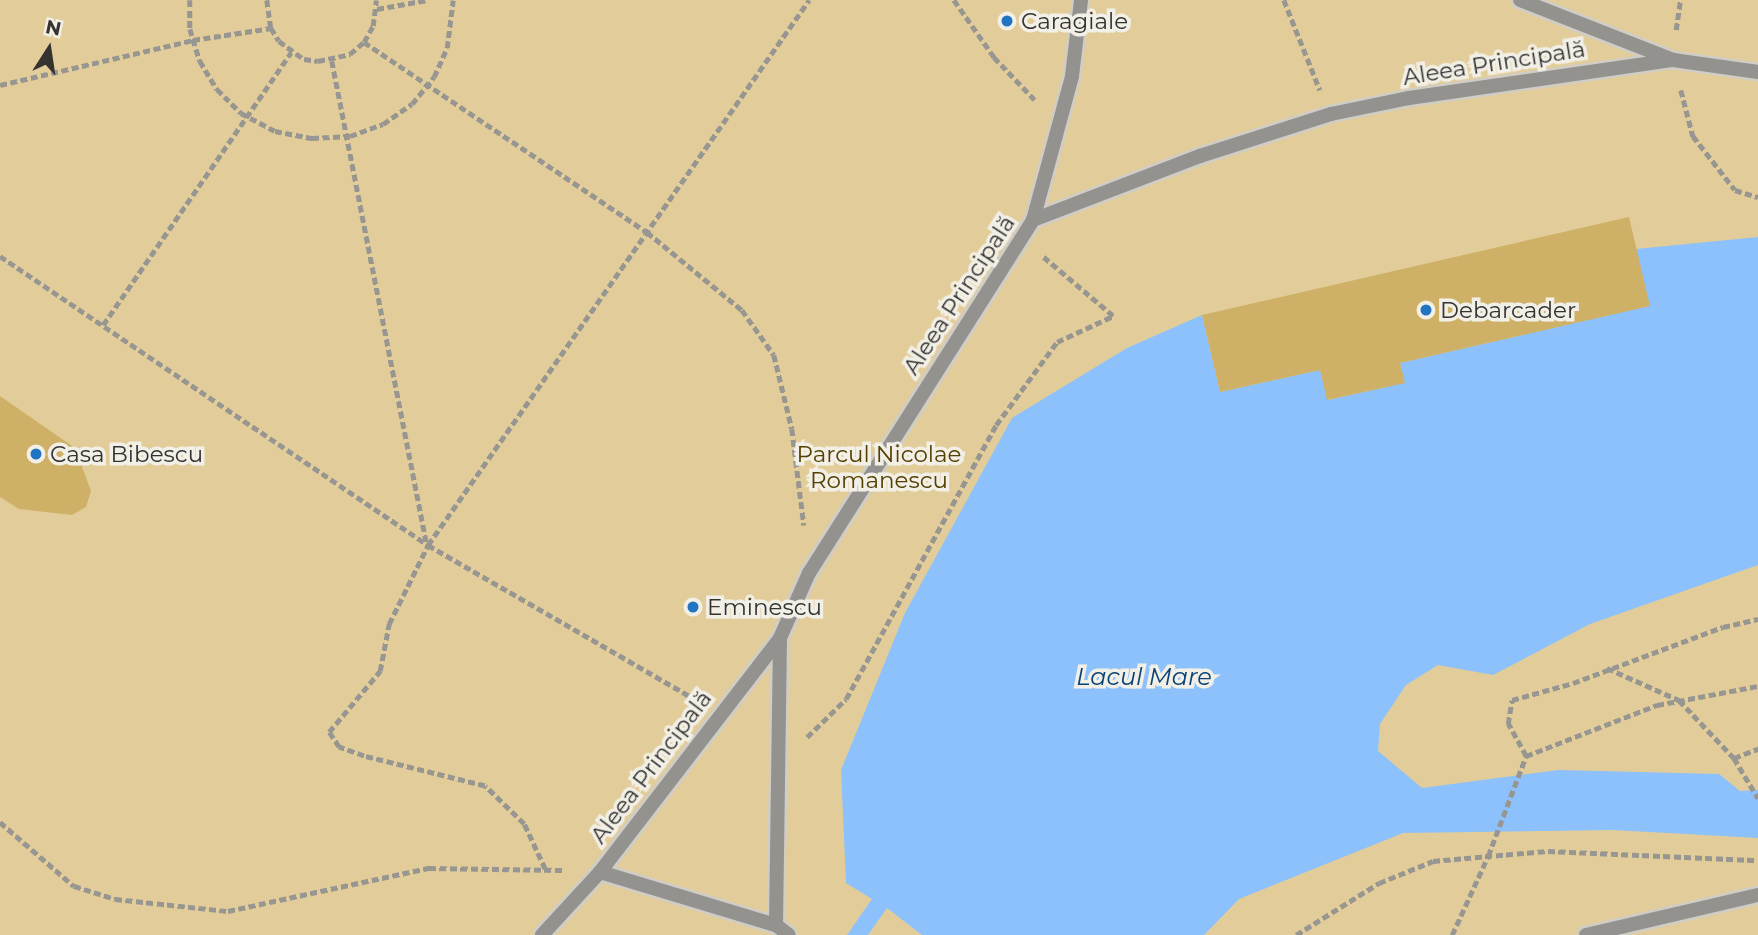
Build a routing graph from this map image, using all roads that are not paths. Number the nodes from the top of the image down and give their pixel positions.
1 (1081, 0) edge
2 (1520, 0) edge
3 (1673, 60) junction
4 (1758, 72) edge
5 (1033, 220) junction
6 (779, 638) junction
7 (600, 872) junction
8 (1758, 895) edge
9 (776, 925) junction
10 (542, 935) edge
11 (789, 935) edge
12 (1587, 935) edge

1 - 5 street
2 - 3 street, Aleea Principală
3 - 4 street, Aleea Principală
3 - 5 street, Aleea Principală
5 - 6 street, Aleea Principală
6 - 7 street, Aleea Principală
6 - 9 street
7 - 9 street
7 - 10 street, Aleea Principală
8 - 12 street
9 - 11 street

